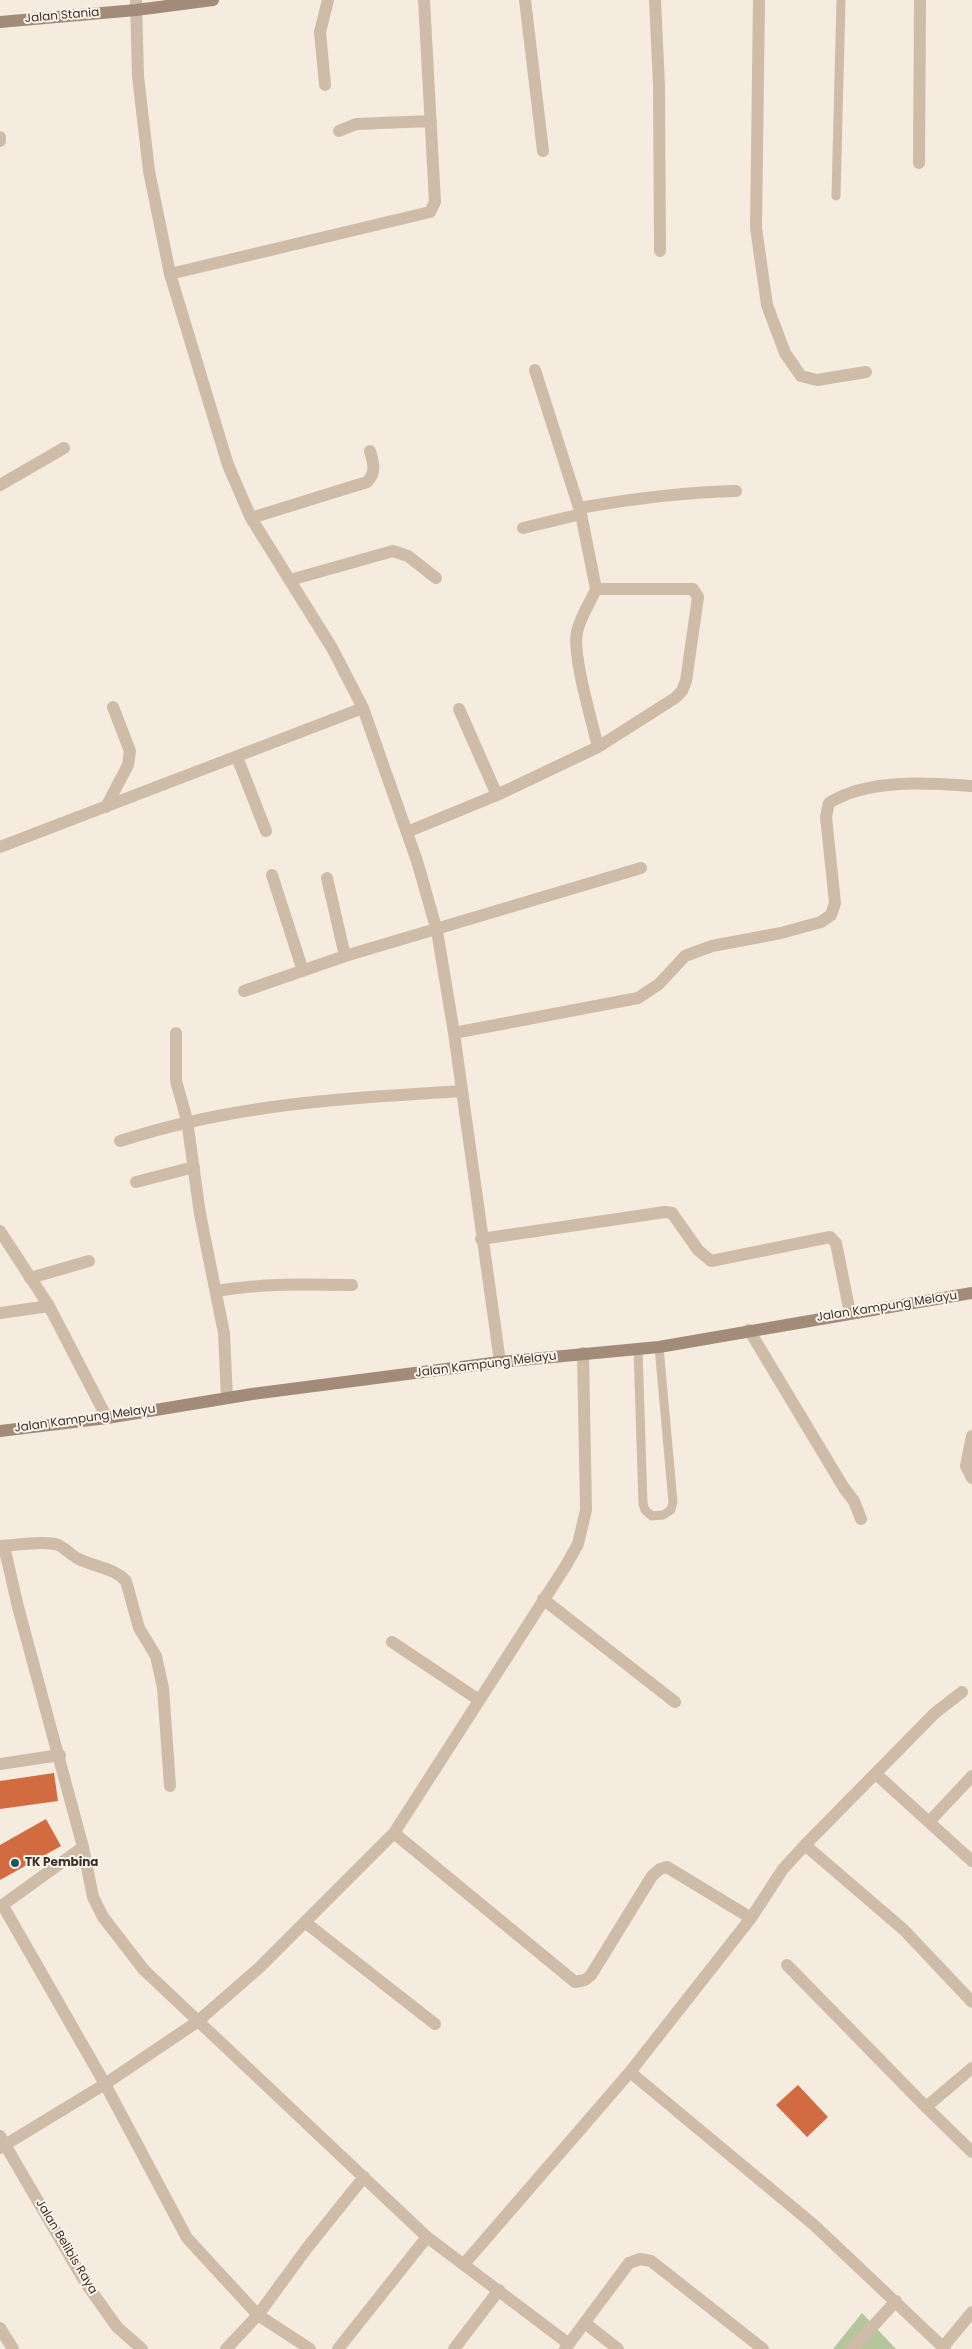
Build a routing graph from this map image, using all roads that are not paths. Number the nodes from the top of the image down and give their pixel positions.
1 (213, 0) edge
2 (328, 0) edge
3 (424, 0) edge
4 (525, 0) edge
5 (655, 0) edge
6 (759, 0) edge
7 (841, 0) edge
8 (920, 0) edge
9 (136, 5) edge
10 (0, 22) edge
11 (325, 85) dead end
12 (431, 121) junction
13 (339, 131) dead end
14 (543, 152) dead end
15 (919, 163) dead end
16 (836, 196) dead end
17 (660, 251) dead end
18 (170, 274) junction
19 (535, 370) dead end
20 (866, 372) dead end
21 (64, 448) dead end
22 (370, 450) dead end
23 (0, 485) edge
24 (736, 491) dead end
25 (580, 511) junction
26 (252, 518) junction
27 (523, 528) dead end
28 (436, 578) dead end
29 (290, 580) junction
30 (596, 589) junction
31 (112, 707) dead end
32 (363, 708) junction
33 (459, 709) dead end
34 (598, 747) junction
35 (237, 757) junction
36 (972, 786) edge
37 (497, 795) junction
38 (106, 807) junction
39 (266, 831) dead end
40 (407, 832) junction
41 (0, 847) edge
42 (641, 868) dead end
43 (272, 875) dead end
44 (327, 878) dead end
45 (437, 931) junction
46 (345, 956) junction
47 (303, 971) junction
48 (244, 991) dead end
49 (176, 1033) dead end
50 (454, 1033) junction
51 (461, 1091) junction
52 (187, 1120) junction
53 (120, 1140) dead end
54 (194, 1168) junction
55 (136, 1182) dead end
56 (0, 1231) edge
57 (481, 1238) junction
58 (88, 1260) dead end
59 (30, 1278) junction
60 (352, 1285) dead end
61 (216, 1291) junction
62 (972, 1293) edge
63 (49, 1306) junction
64 (0, 1313) edge
65 (850, 1313) junction
66 (749, 1330) junction
67 (659, 1347) junction
68 (638, 1349) junction
69 (583, 1354) junction
70 (500, 1362) junction
71 (227, 1398) junction
72 (107, 1418) junction
73 (0, 1431) edge
74 (972, 1436) edge
75 (972, 1478) edge
76 (861, 1519) dead end
77 (2, 1546) edge
78 (543, 1599) junction
79 (392, 1642) dead end
80 (962, 1692) dead end
81 (479, 1700) junction
82 (675, 1702) dead end
83 (60, 1754) junction
84 (0, 1764) edge
85 (876, 1774) junction
86 (972, 1776) edge
87 (170, 1786) dead end
88 (929, 1822) junction
89 (394, 1833) junction
90 (805, 1845) junction
91 (83, 1847) junction
92 (972, 1861) edge
93 (1, 1907) edge
94 (751, 1918) junction
95 (306, 1923) junction
96 (787, 1965) dead end
97 (972, 2002) edge
98 (197, 2022) junction
99 (435, 2024) dead end
100 (972, 2068) edge
101 (630, 2072) junction
102 (106, 2084) junction
103 (926, 2107) junction
104 (2, 2143) edge
105 (972, 2152) edge
106 (364, 2177) junction
107 (427, 2237) junction
108 (464, 2264) junction
109 (498, 2290) junction
110 (896, 2301) junction
111 (972, 2312) edge
112 (258, 2315) junction
113 (585, 2323) junction
114 (0, 2328) edge
115 (567, 2347) edge
116 (944, 2348) edge
117 (14, 2349) edge
118 (142, 2349) edge
119 (226, 2349) edge
120 (310, 2349) edge
121 (338, 2349) edge
122 (454, 2349) edge
123 (618, 2349) edge
124 (763, 2349) edge
125 (852, 2349) edge

1 - 9 main road, Jalan Stania
2 - 11 street
3 - 12 street
4 - 14 street
5 - 17 street
6 - 20 street
7 - 16 lane
8 - 15 street
9 - 10 main road, Jalan Stania
9 - 18 street
12 - 13 street
12 - 18 street
18 - 26 street
19 - 25 street
21 - 23 street
22 - 26 street
24 - 25 street
25 - 27 street
25 - 30 street
26 - 29 street
28 - 29 street
29 - 32 street
30 - 34 street
30 - 34 street
31 - 38 street
32 - 35 street
32 - 40 street
33 - 37 street
34 - 37 street
35 - 38 street
35 - 39 street
36 - 50 street
37 - 40 street
38 - 41 street
40 - 45 street
42 - 45 street
43 - 47 street
44 - 46 street
45 - 46 street
45 - 50 street
46 - 47 street
47 - 48 street
49 - 52 street
50 - 51 street
51 - 52 street
51 - 57 street
52 - 53 street
52 - 54 street
54 - 55 street
54 - 61 street
56 - 59 street
57 - 65 street
57 - 70 street
58 - 59 street
59 - 63 street
60 - 61 street
61 - 71 street
62 - 65 main road, Jalan Kampung Melayu
63 - 64 street
63 - 72 street
65 - 66 main road, Jalan Kampung Melayu
66 - 67 main road, Jalan Kampung Melayu
66 - 76 street
67 - 68 main road, Jalan Kampung Melayu
67 - 68 lane
68 - 69 main road, Jalan Kampung Melayu
69 - 70 main road, Jalan Kampung Melayu
69 - 78 street
70 - 71 main road, Jalan Kampung Melayu
71 - 72 main road, Jalan Kampung Melayu
72 - 73 main road, Jalan Kampung Melayu
74 - 75 street
77 - 83 street
77 - 87 street
78 - 81 street
78 - 82 street
79 - 81 street
80 - 85 street
81 - 89 street
83 - 84 street
83 - 91 street
85 - 88 street
85 - 90 street
86 - 88 street
88 - 92 street
89 - 94 street
89 - 95 street
90 - 94 street
90 - 97 street
91 - 93 street
91 - 98 street
93 - 102 street
94 - 101 street
95 - 98 street
95 - 99 street
96 - 103 street
98 - 102 street
98 - 106 street
100 - 103 street
101 - 108 street
101 - 110 street
102 - 104 street
102 - 112 street
103 - 105 street
104 - 118 street, Jalan Belibis Raya
106 - 107 street
106 - 112 street
107 - 108 street
107 - 121 street
108 - 109 street
109 - 115 street
109 - 122 street
110 - 116 street
110 - 125 street
111 - 116 street
112 - 119 street
112 - 120 street
113 - 115 street
113 - 123 street
113 - 124 street
114 - 117 street

